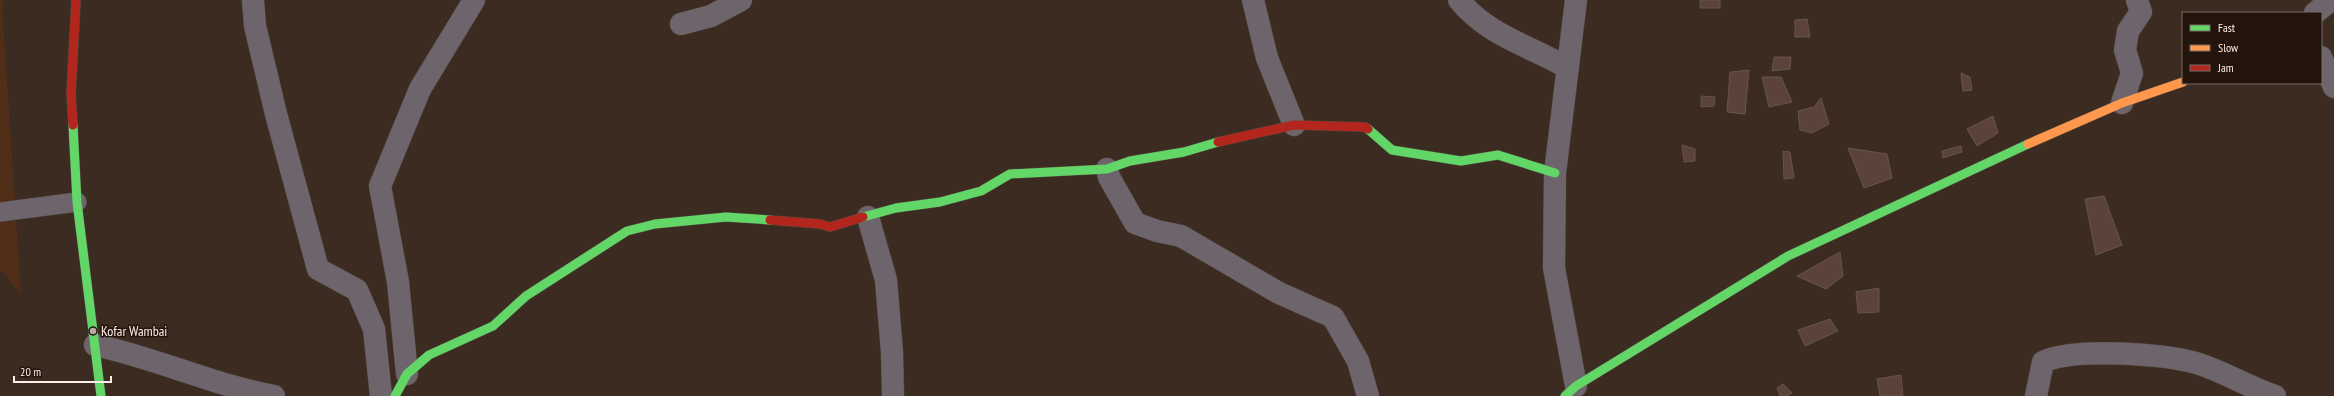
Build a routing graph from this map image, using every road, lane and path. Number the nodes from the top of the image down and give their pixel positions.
1 (76, 0) edge
2 (253, 0) edge
3 (474, 0) edge
4 (741, 0) edge
5 (1253, 0) edge
6 (1459, 0) edge
7 (1576, 0) edge
8 (2137, 0) edge
9 (2331, 0) edge
10 (2316, 12) edge
11 (681, 24) dead end
12 (2322, 59) edge
13 (1568, 68) junction
14 (2182, 82) edge
15 (2334, 87) edge
16 (2122, 103) junction
17 (1294, 125) junction
18 (1107, 169) junction
19 (1555, 173) junction
20 (76, 202) junction
21 (0, 212) edge
22 (868, 216) junction
23 (95, 345) junction
24 (407, 374) junction
25 (1570, 391) edge
26 (101, 396) edge
27 (274, 396) edge
28 (381, 396) edge
29 (395, 396) edge
30 (892, 396) edge
31 (1368, 396) edge
32 (2036, 396) edge
33 (2275, 396) edge

1 - 20 street
2 - 28 street
3 - 24 street
4 - 11 street
5 - 17 street
6 - 13 street
7 - 13 street
8 - 16 street
9 - 10 street
12 - 15 street
13 - 19 street
14 - 16 street
16 - 25 street
17 - 18 street
17 - 19 street
18 - 22 street
18 - 31 street
19 - 25 street
20 - 21 lane
20 - 23 street
22 - 24 street
22 - 30 street
23 - 26 street
23 - 27 street
24 - 29 street
32 - 33 street

